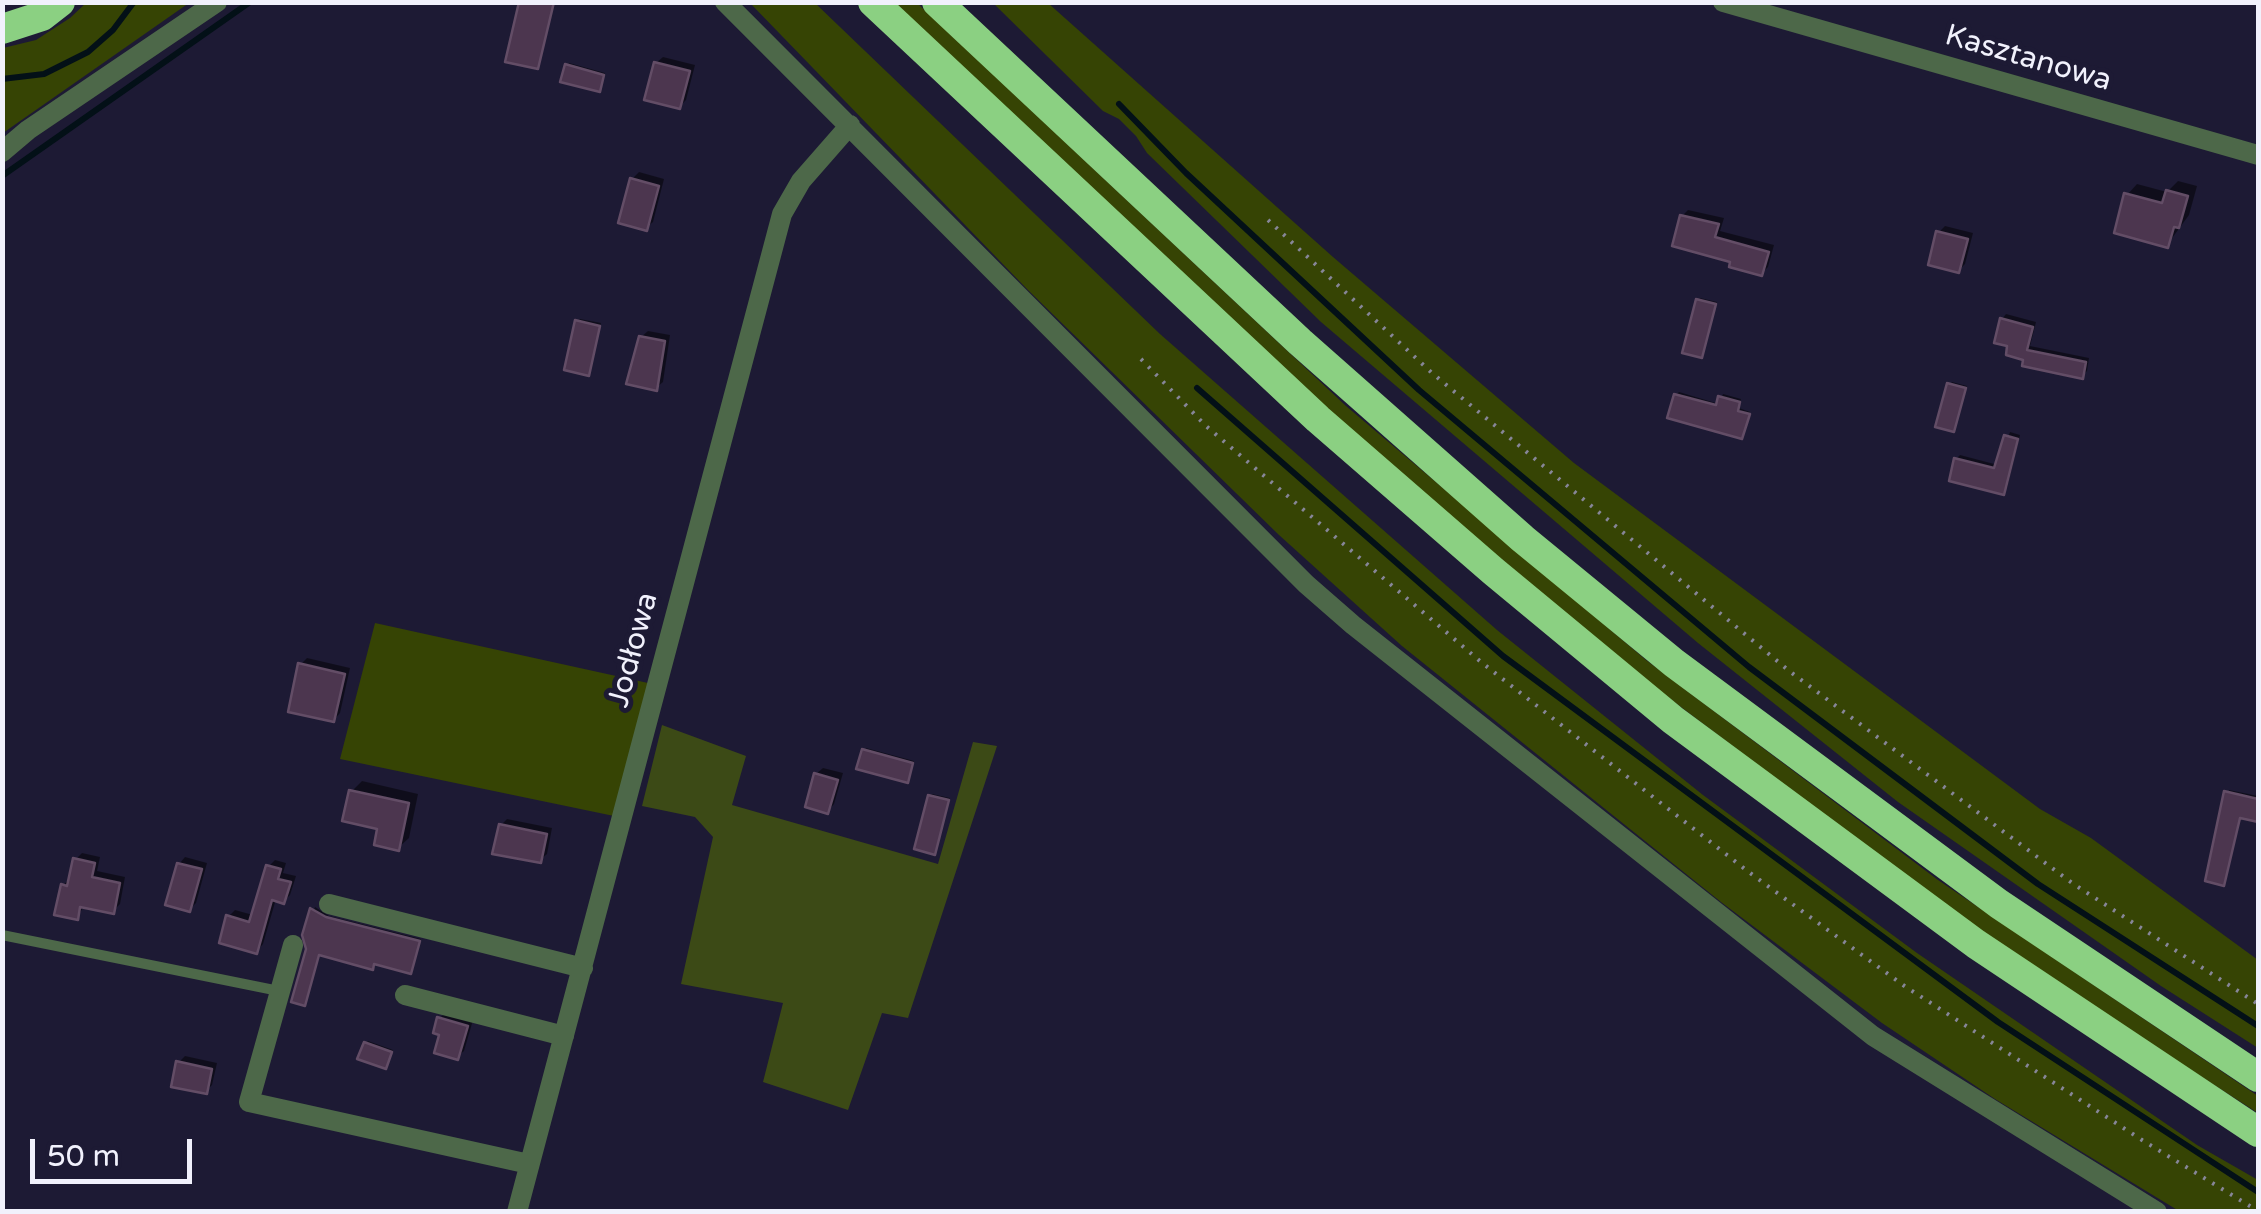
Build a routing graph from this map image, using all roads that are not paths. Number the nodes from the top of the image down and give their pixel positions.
1 (60, 2) edge
2 (217, 2) edge
3 (725, 2) edge
4 (873, 2) edge
5 (938, 2) edge
6 (1723, 2) edge
7 (2, 29) edge
8 (850, 125) junction
9 (2, 152) edge
10 (2258, 155) edge
11 (329, 904) dead end
12 (2, 935) edge
13 (293, 946) dead end
14 (583, 968) junction
15 (280, 991) junction
16 (405, 995) dead end
17 (564, 1036) junction
18 (2258, 1078) edge
19 (2258, 1132) edge
20 (529, 1164) junction
21 (517, 1212) edge
22 (2157, 1212) edge

1 - 7 highway
2 - 9 street
3 - 8 street
4 - 19 highway
5 - 18 highway
6 - 10 street, Kasztanowa
8 - 14 street, Jodłowa
8 - 22 street
11 - 14 street
12 - 15 lane
13 - 15 street
14 - 17 street, Jodłowa
15 - 20 street
16 - 17 street
17 - 20 street, Jodłowa
20 - 21 street, Jodłowa

